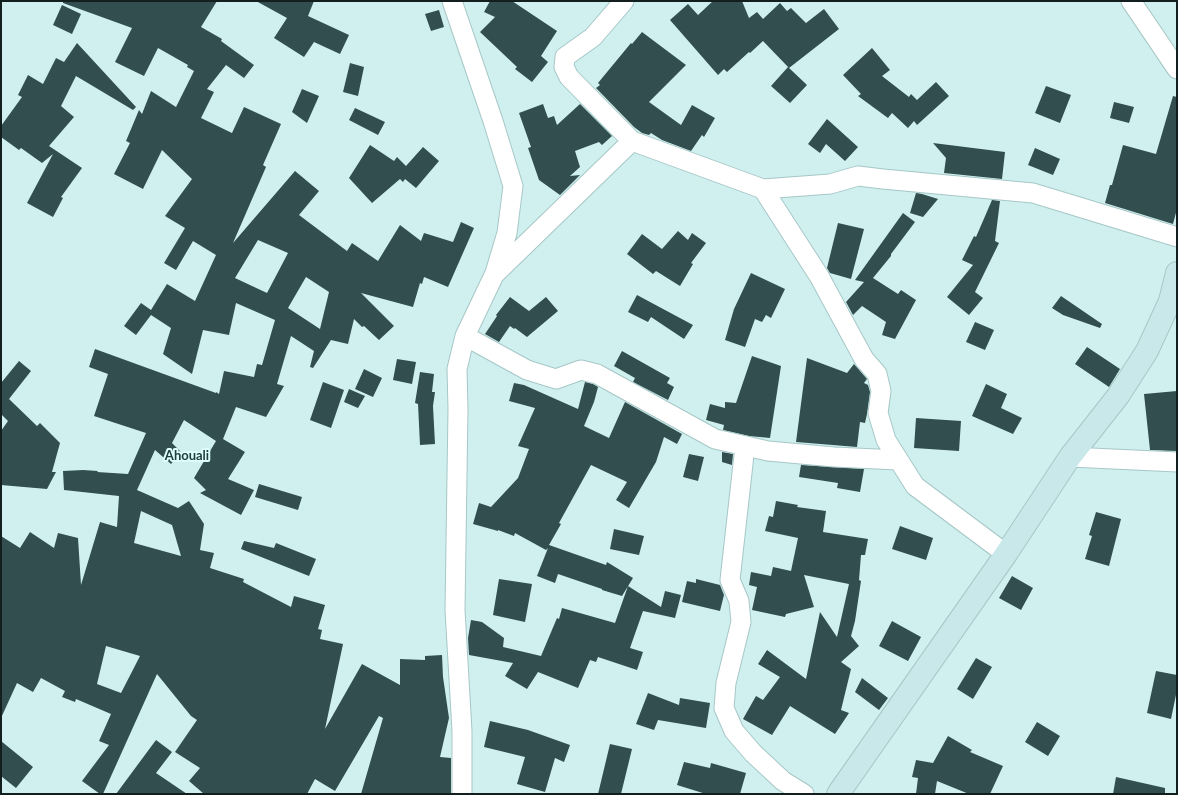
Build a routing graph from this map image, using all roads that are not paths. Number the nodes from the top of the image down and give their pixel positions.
1 (452, 1) edge
2 (624, 1) edge
3 (1131, 1) edge
4 (1177, 69) edge
5 (632, 141) junction
6 (763, 189) junction
7 (1177, 237) edge
8 (495, 273) junction
9 (1177, 273) edge
10 (465, 336) junction
11 (745, 446) junction
12 (1070, 457) junction
13 (898, 460) junction
14 (1177, 462) edge
15 (1006, 554) junction
16 (462, 794) edge
17 (804, 794) edge
18 (838, 794) edge

1 - 8 street
2 - 5 street
3 - 4 street
5 - 6 street
5 - 8 street
6 - 7 street
6 - 13 street
8 - 10 street
9 - 12 main road
10 - 11 street
10 - 16 street
11 - 13 street
11 - 17 street
12 - 14 street
12 - 15 main road
13 - 15 street
15 - 18 main road

